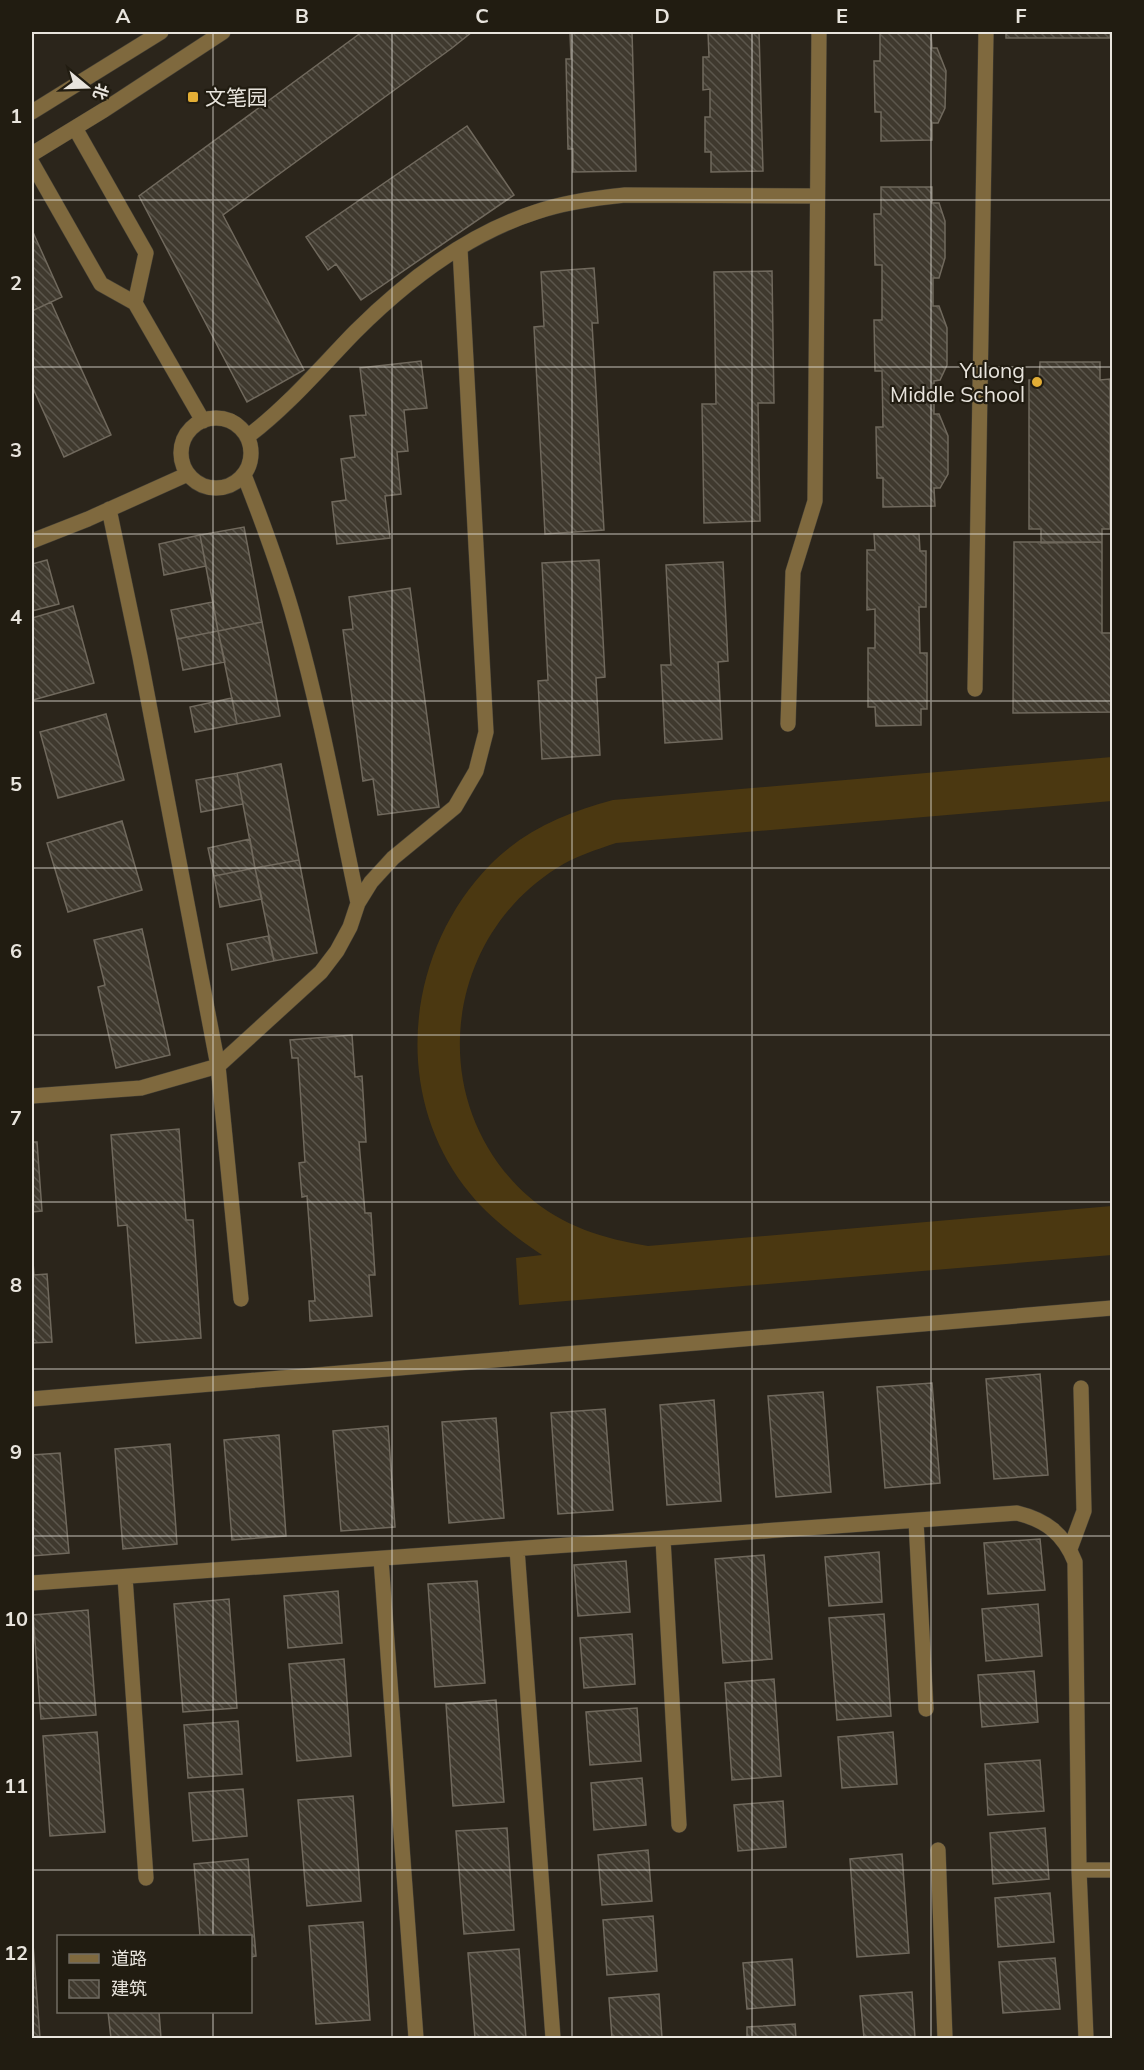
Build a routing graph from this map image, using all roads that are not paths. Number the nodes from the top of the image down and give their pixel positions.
1 (161, 32) edge
2 (223, 32) edge
3 (819, 32) edge
4 (986, 32) edge
5 (32, 112) edge
6 (75, 128) junction
7 (32, 154) edge
8 (32, 163) edge
9 (818, 196) junction
10 (460, 249) junction
11 (135, 303) junction
12 (203, 421) junction
13 (247, 437) junction
14 (188, 474) junction
15 (244, 475) junction
16 (109, 509) junction
17 (32, 541) edge
18 (975, 689) dead end
19 (788, 724) dead end
20 (358, 903) junction
21 (218, 1066) junction
22 (32, 1096) edge
23 (241, 1299) dead end
24 (1113, 1308) edge
25 (1082, 1388) dead end
26 (32, 1399) edge
27 (916, 1521) junction
28 (663, 1539) junction
29 (1070, 1548) junction
30 (517, 1549) junction
31 (381, 1559) junction
32 (125, 1577) junction
33 (32, 1583) edge
34 (926, 1709) dead end
35 (679, 1825) dead end
36 (938, 1850) dead end
37 (1113, 1869) edge
38 (1079, 1870) junction
39 (146, 1878) dead end
40 (416, 2038) edge
41 (553, 2038) edge
42 (945, 2038) edge
43 (1086, 2038) edge

1 - 5 street
2 - 6 street
3 - 9 street
4 - 18 street
6 - 7 street
6 - 11 street
8 - 11 street
9 - 10 street
9 - 19 street
10 - 13 street
10 - 20 street
11 - 12 street
12 - 13 street
12 - 14 street
13 - 15 street
14 - 15 street
14 - 16 street
15 - 20 street
16 - 17 street
16 - 21 street
20 - 21 street
21 - 22 street
21 - 23 street
24 - 26 street
25 - 29 street
27 - 28 street
27 - 29 street
27 - 34 street
28 - 30 street
28 - 35 street
29 - 38 street
30 - 31 street
30 - 41 street
31 - 32 street
31 - 40 street
32 - 33 street
32 - 39 street
36 - 42 street
37 - 38 street
38 - 43 street

